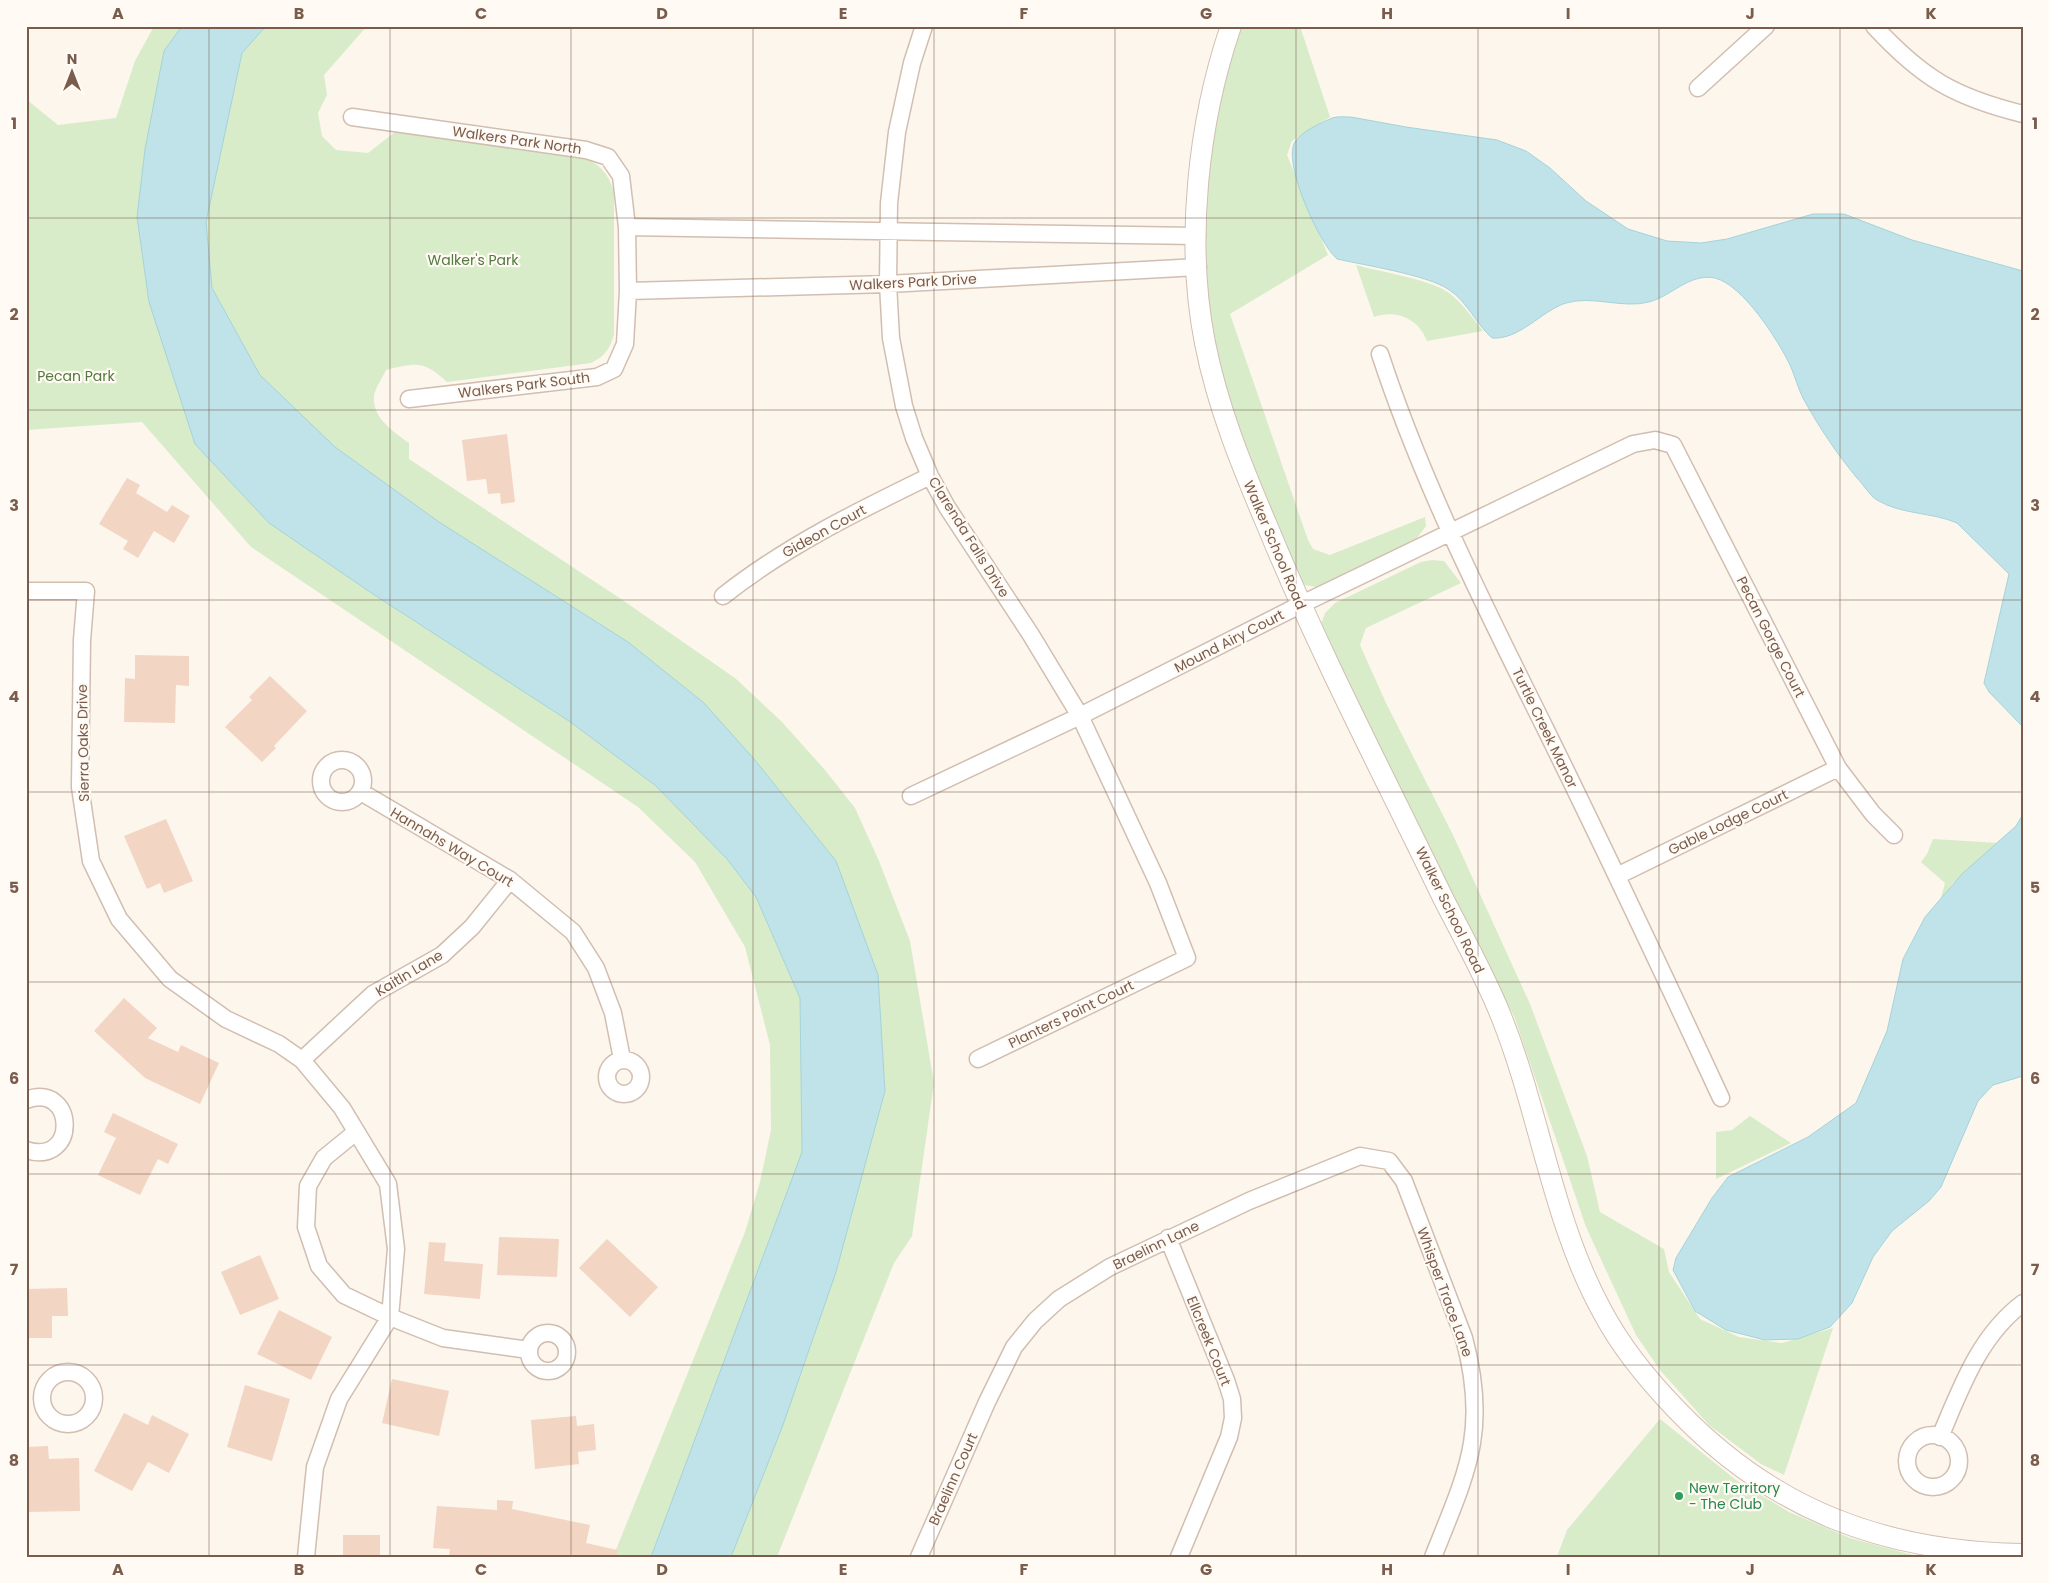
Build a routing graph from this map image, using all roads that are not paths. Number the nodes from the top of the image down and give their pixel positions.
1 (1232, 26) edge
2 (1766, 26) edge
3 (1874, 26) edge
4 (919, 28) edge
5 (1698, 88) dead end
6 (2023, 114) edge
7 (352, 117) dead end
8 (627, 227) junction
9 (888, 231) junction
10 (1196, 236) junction
11 (1198, 267) junction
12 (888, 284) junction
13 (628, 291) junction
14 (1380, 354) dead end
15 (408, 399) dead end
16 (1656, 440) joint
17 (930, 476) junction
18 (1450, 533) junction
19 (26, 591) edge
20 (723, 596) dead end
21 (1300, 605) junction
22 (1080, 716) junction
23 (1838, 768) junction
24 (361, 792) dead end
25 (911, 796) dead end
26 (1894, 835) dead end
27 (1617, 876) junction
28 (510, 880) junction
29 (1163, 970) joint
30 (622, 1059) dead end
31 (978, 1059) dead end
32 (302, 1060) junction
33 (1721, 1098) dead end
34 (26, 1100) edge
35 (356, 1132) junction
36 (26, 1150) edge
37 (1375, 1159) joint
38 (1168, 1238) junction
39 (2023, 1303) edge
40 (390, 1317) junction
41 (529, 1350) dead end
42 (987, 1402) joint
43 (1940, 1437) dead end
44 (2023, 1554) edge
45 (306, 1557) edge
46 (919, 1557) edge
47 (1179, 1557) edge
48 (1433, 1557) edge

1 - 10 street, Walker School Road
2 - 5 street
3 - 6 street
4 - 9 street, Clarenda Falls Drive
7 - 8 street, Walkers Park North
8 - 9 street
8 - 13 street, Walkers Park South
9 - 10 street
9 - 12 street, Clarenda Falls Drive
10 - 11 street, Walker School Road
11 - 12 street, Walkers Park Drive
11 - 21 street, Walker School Road
12 - 13 street, Walkers Park Drive
12 - 17 street, Clarenda Falls Drive
13 - 15 street, Walkers Park South
14 - 18 street, Turtle Creek Manor
16 - 18 street, Mound Airy Court
16 - 23 street, Pecan Gorge Court
17 - 20 street, Gideon Court
17 - 22 street, Clarenda Falls Drive
18 - 21 street, Mound Airy Court
18 - 27 street, Turtle Creek Manor
19 - 32 street, Sierra Oaks Drive
21 - 22 street, Mound Airy Court
21 - 44 street, Walker School Road
22 - 25 street, Mound Airy Court
22 - 29 street, Clarenda Falls Drive
23 - 26 street, Pecan Gorge Court
23 - 27 street, Gable Lodge Court
24 - 28 street, Hannahs Way Court
27 - 33 street, Turtle Creek Manor
28 - 30 street, Hannahs Way Court
28 - 32 street, Kaitln Lane
29 - 31 street, Planters Point Court
32 - 35 street, Sierra Oaks Drive
34 - 36 street
35 - 40 street, Sierra Oaks Drive
35 - 40 street
37 - 38 street, Braelinn Lane
37 - 48 street, Whisper Trace Lane
38 - 42 street, Braelinn Lane
38 - 47 street, Ellcreek Court
39 - 43 street
40 - 41 street
40 - 45 street, Sierra Oaks Drive
42 - 46 street, Braelinn Court

